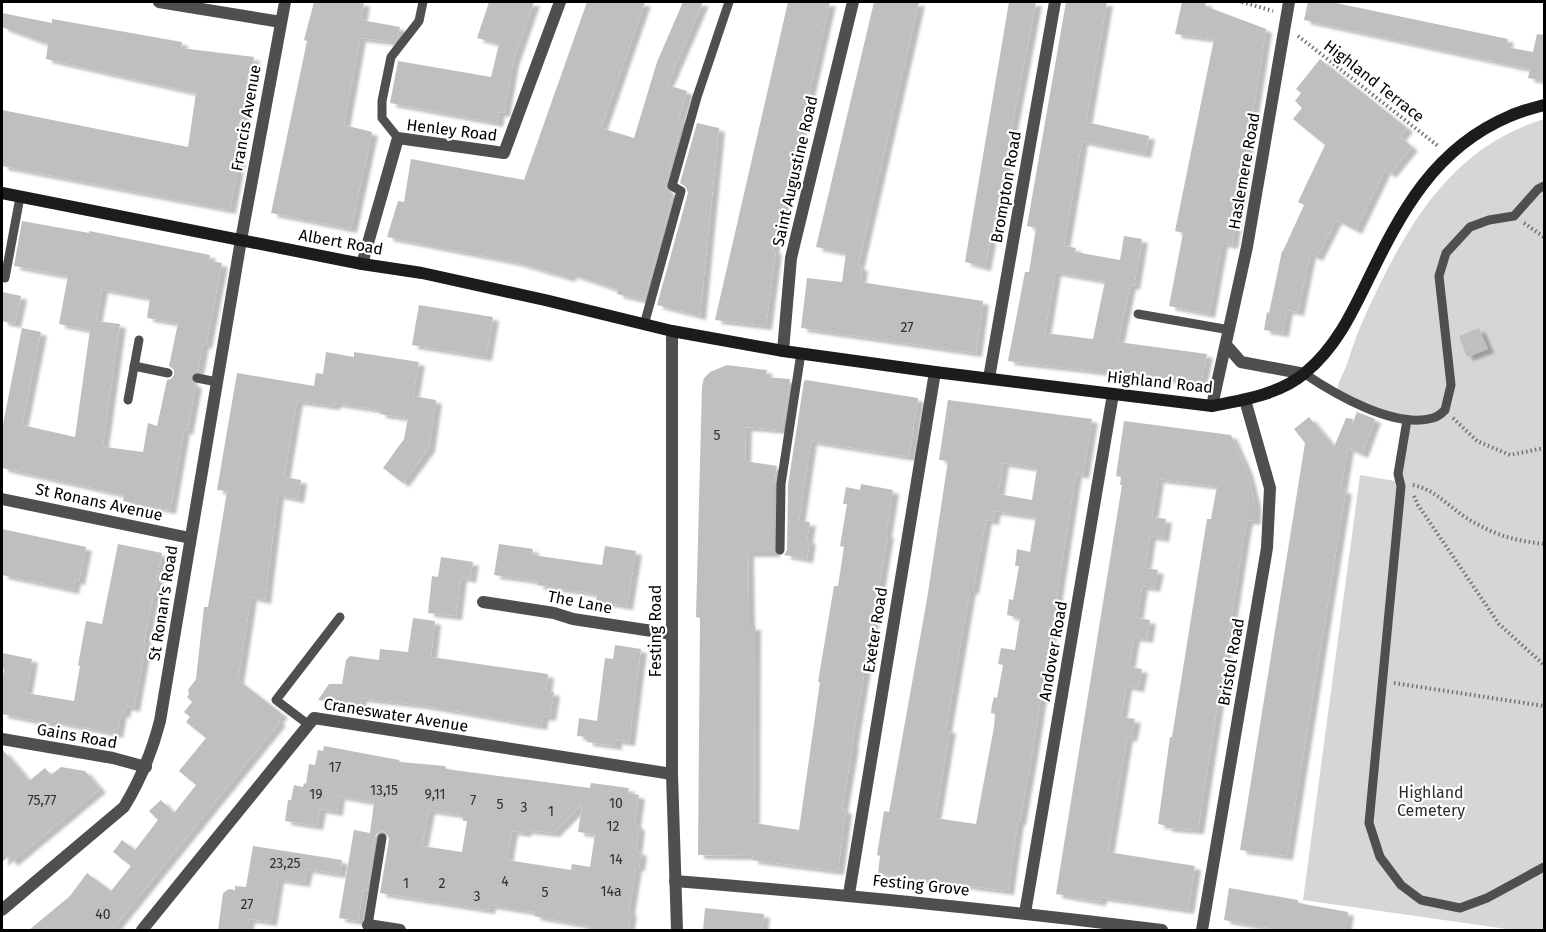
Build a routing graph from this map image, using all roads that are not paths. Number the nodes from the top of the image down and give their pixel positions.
1 (159, 2) edge
2 (285, 2) edge
3 (423, 2) edge
4 (560, 2) edge
5 (729, 2) edge
6 (853, 2) edge
7 (1055, 2) edge
8 (1289, 2) edge
9 (281, 22) junction
10 (1545, 105) edge
11 (399, 138) junction
12 (1545, 186) edge
13 (2, 193) edge
14 (20, 197) junction
15 (241, 240) junction
16 (362, 264) junction
17 (5, 278) dead end
18 (1138, 314) dead end
19 (644, 325) junction
20 (1230, 330) junction
21 (672, 331) junction
22 (139, 340) dead end
23 (1227, 346) junction
24 (783, 351) junction
25 (801, 353) junction
26 (134, 366) junction
27 (934, 372) junction
28 (168, 373) dead end
29 (1305, 374) junction
30 (197, 378) dead end
31 (989, 378) junction
32 (217, 382) junction
33 (1113, 394) junction
34 (128, 400) dead end
35 (1245, 400) junction
36 (1212, 406) junction
37 (1407, 420) junction
38 (2, 499) edge
39 (190, 538) junction
40 (780, 550) dead end
41 (483, 602) dead end
42 (340, 617) dead end
43 (672, 634) junction
44 (309, 725) junction
45 (2, 740) edge
46 (146, 767) junction
47 (672, 774) junction
48 (382, 838) dead end
49 (1545, 867) edge
50 (675, 881) junction
51 (849, 894) junction
52 (2, 910) edge
53 (1025, 913) junction
54 (368, 925) joint
55 (142, 930) edge
56 (400, 930) edge
57 (677, 930) edge
58 (1162, 930) edge
59 (1202, 930) edge

1 - 9 street
2 - 9 street, Francis Avenue
3 - 11 lane
4 - 11 street, Henley Road
5 - 19 lane
6 - 24 street, Saint Augustine Road
7 - 31 street, Brompton Road
8 - 20 street, Haslemere Road
9 - 15 street, Francis Avenue
10 - 29 main road, Highland Road
11 - 16 street, Henley Road
12 - 37 lane
13 - 14 main road, Albert Road
14 - 15 main road, Albert Road
14 - 17 lane
15 - 16 main road, Albert Road
15 - 32 street, St Ronan's Road
16 - 19 main road, Albert Road
18 - 20 lane
19 - 21 main road, Albert Road
20 - 23 street, Haslemere Road
21 - 24 main road, Highland Road
21 - 43 street, Festing Road
22 - 26 lane
23 - 29 street
23 - 36 street, Haslemere Road
24 - 25 main road, Highland Road
25 - 27 main road, Highland Road
25 - 40 lane
26 - 28 lane
26 - 34 lane
27 - 31 main road, Highland Road
27 - 51 street, Exeter Road
29 - 35 main road, Highland Road
29 - 37 lane
30 - 32 lane
31 - 33 main road, Highland Road
32 - 39 street, St Ronan's Road
33 - 36 main road, Highland Road
33 - 53 street, Andover Road
35 - 36 main road, Highland Road
35 - 59 street, Bristol Road
37 - 49 lane
38 - 39 street, St Ronans Avenue
39 - 46 street, St Ronan's Road
41 - 43 street, The Lane
42 - 44 lane
43 - 47 street, Festing Road
44 - 47 street, Craneswater Avenue
44 - 55 street, Craneswater Avenue
45 - 46 street, Gains Road
46 - 52 street, St Ronan's Road
47 - 50 street, Festing Road
48 - 54 lane
50 - 51 street, Festing Grove
50 - 57 street, Festing Road
51 - 53 street, Festing Grove
53 - 58 street, Festing Grove
54 - 56 street

